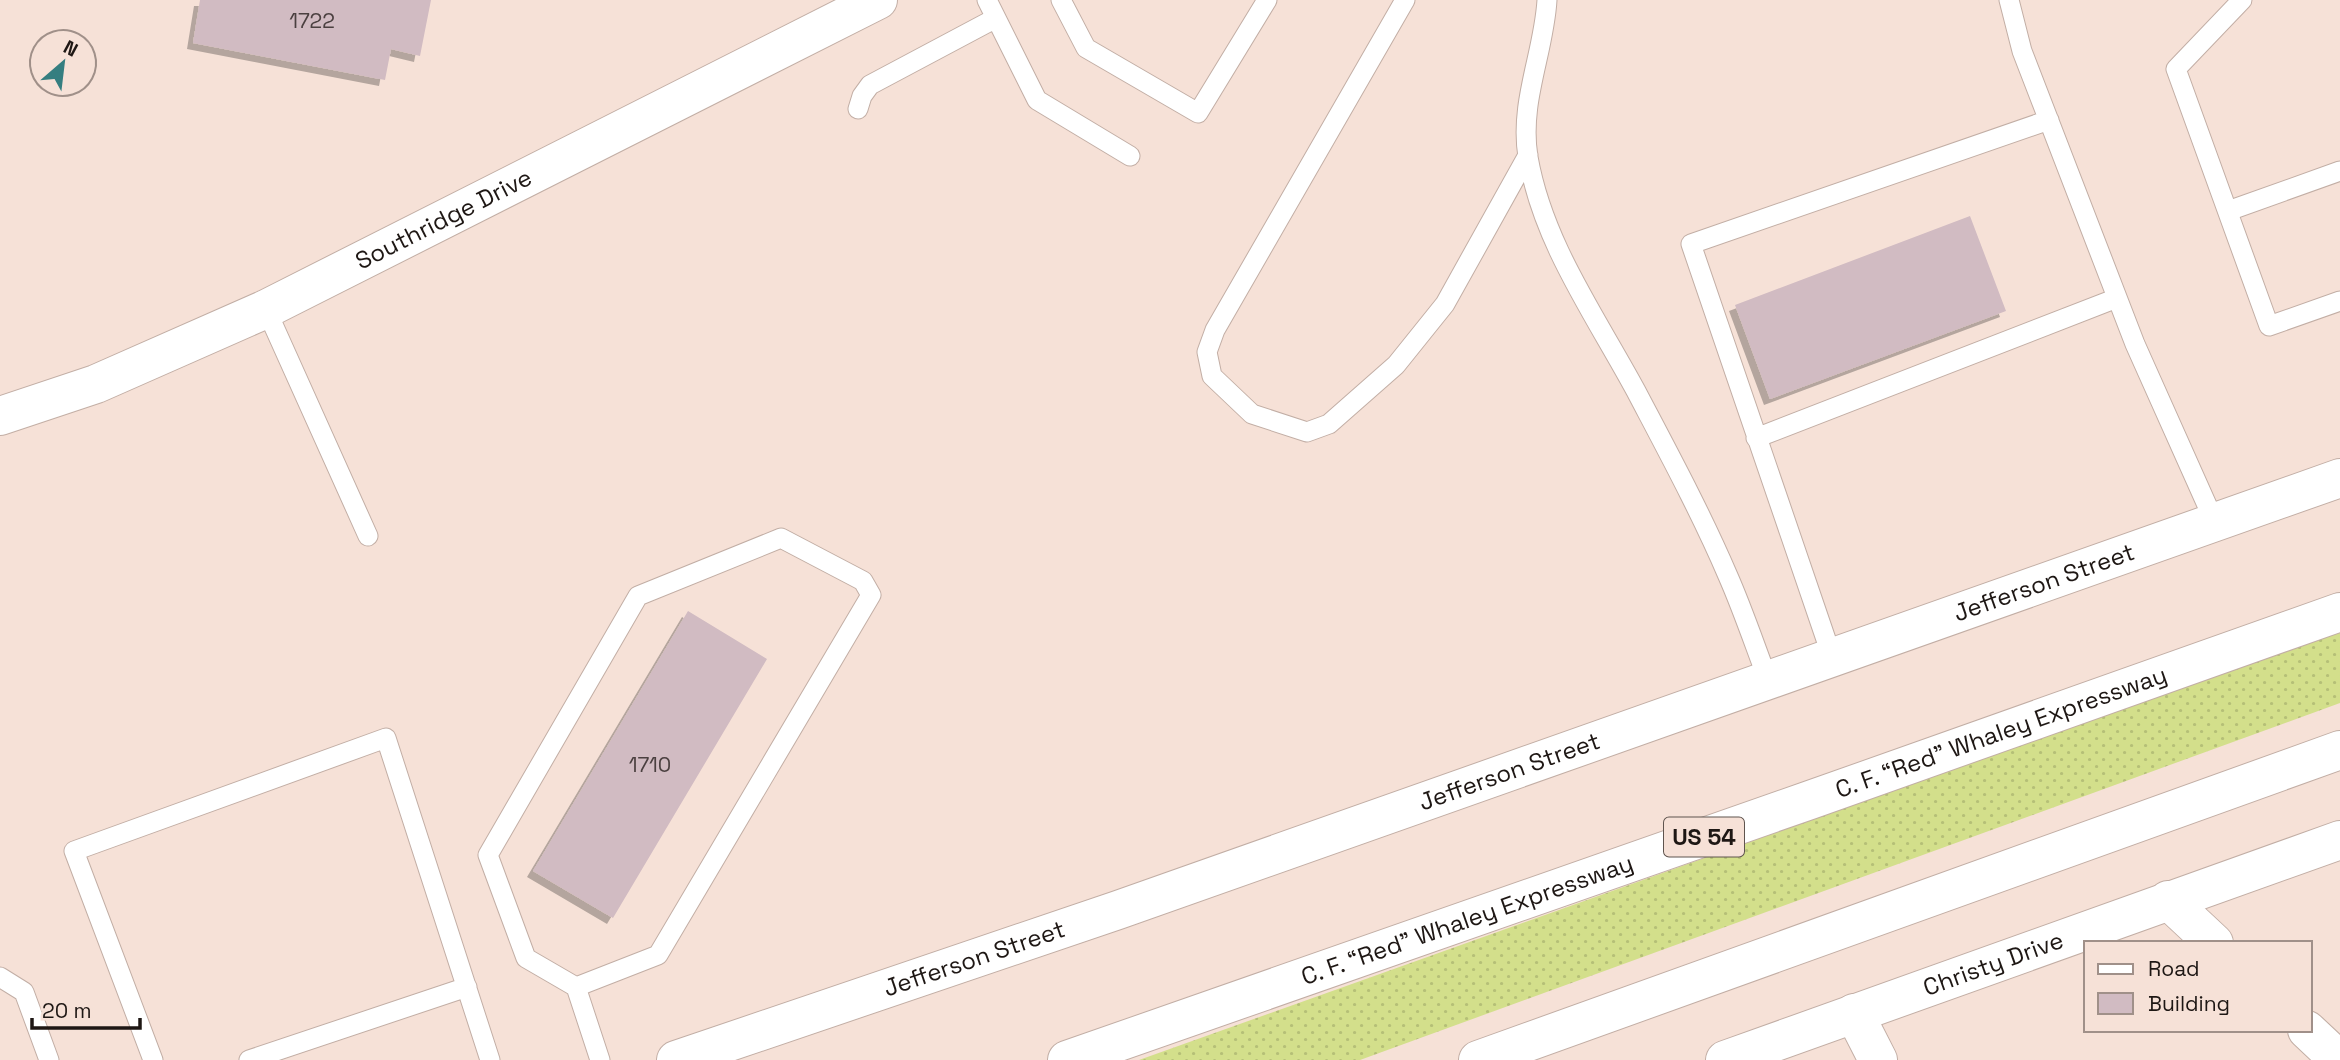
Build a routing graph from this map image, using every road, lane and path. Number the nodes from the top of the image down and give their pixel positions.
1 (878, 0) edge
2 (987, 0) edge
3 (1061, 0) edge
4 (1267, 0) edge
5 (1405, 0) edge
6 (1547, 0) edge
7 (2009, 0) edge
8 (2242, 0) edge
9 (996, 18) junction
10 (858, 109) dead end
11 (2049, 120) junction
12 (1528, 155) junction
13 (1130, 156) dead end
14 (2340, 171) edge
15 (2228, 211) junction
16 (2117, 298) junction
17 (2340, 301) edge
18 (266, 309) junction
19 (0, 416) edge
20 (1756, 438) junction
21 (2340, 478) edge
22 (2215, 523) junction
23 (368, 536) dead end
24 (2340, 612) edge
25 (1832, 657) junction
26 (1768, 680) junction
27 (2340, 750) edge
28 (2340, 840) edge
29 (2168, 900) junction
30 (2212, 941) edge
31 (0, 977) edge
32 (467, 987) junction
33 (576, 987) junction
34 (1854, 1013) junction
35 (2310, 1032) edge
36 (49, 1060) edge
37 (153, 1060) edge
38 (249, 1060) edge
39 (490, 1060) edge
40 (600, 1060) edge
41 (676, 1060) edge
42 (1067, 1060) edge
43 (1478, 1060) edge
44 (1725, 1060) edge
45 (1878, 1060) edge
46 (2339, 1060) edge

1 - 18 main road, Southridge Drive
2 - 9 lane
3 - 4 lane
5 - 12 lane
6 - 12 lane
7 - 11 lane
8 - 15 lane
9 - 10 lane
9 - 13 lane
11 - 16 lane
11 - 20 lane
12 - 26 lane
14 - 15 lane
15 - 17 lane
16 - 20 lane
16 - 22 lane
18 - 19 main road, Southridge Drive
18 - 23 lane
20 - 25 lane
21 - 22 main road, Jefferson Street
22 - 25 main road, Jefferson Street
24 - 42 main road, C. F. “Red” Whaley Expressway / US 54
25 - 26 main road, Jefferson Street
26 - 41 main road, Jefferson Street
27 - 43 main road
28 - 29 main road, Christy Drive
29 - 30 main road
29 - 34 main road, Christy Drive
31 - 36 lane
32 - 37 lane
32 - 38 lane
32 - 39 lane
33 - 33 lane
33 - 40 lane
34 - 44 main road, Christy Drive
34 - 45 main road
35 - 46 main road

